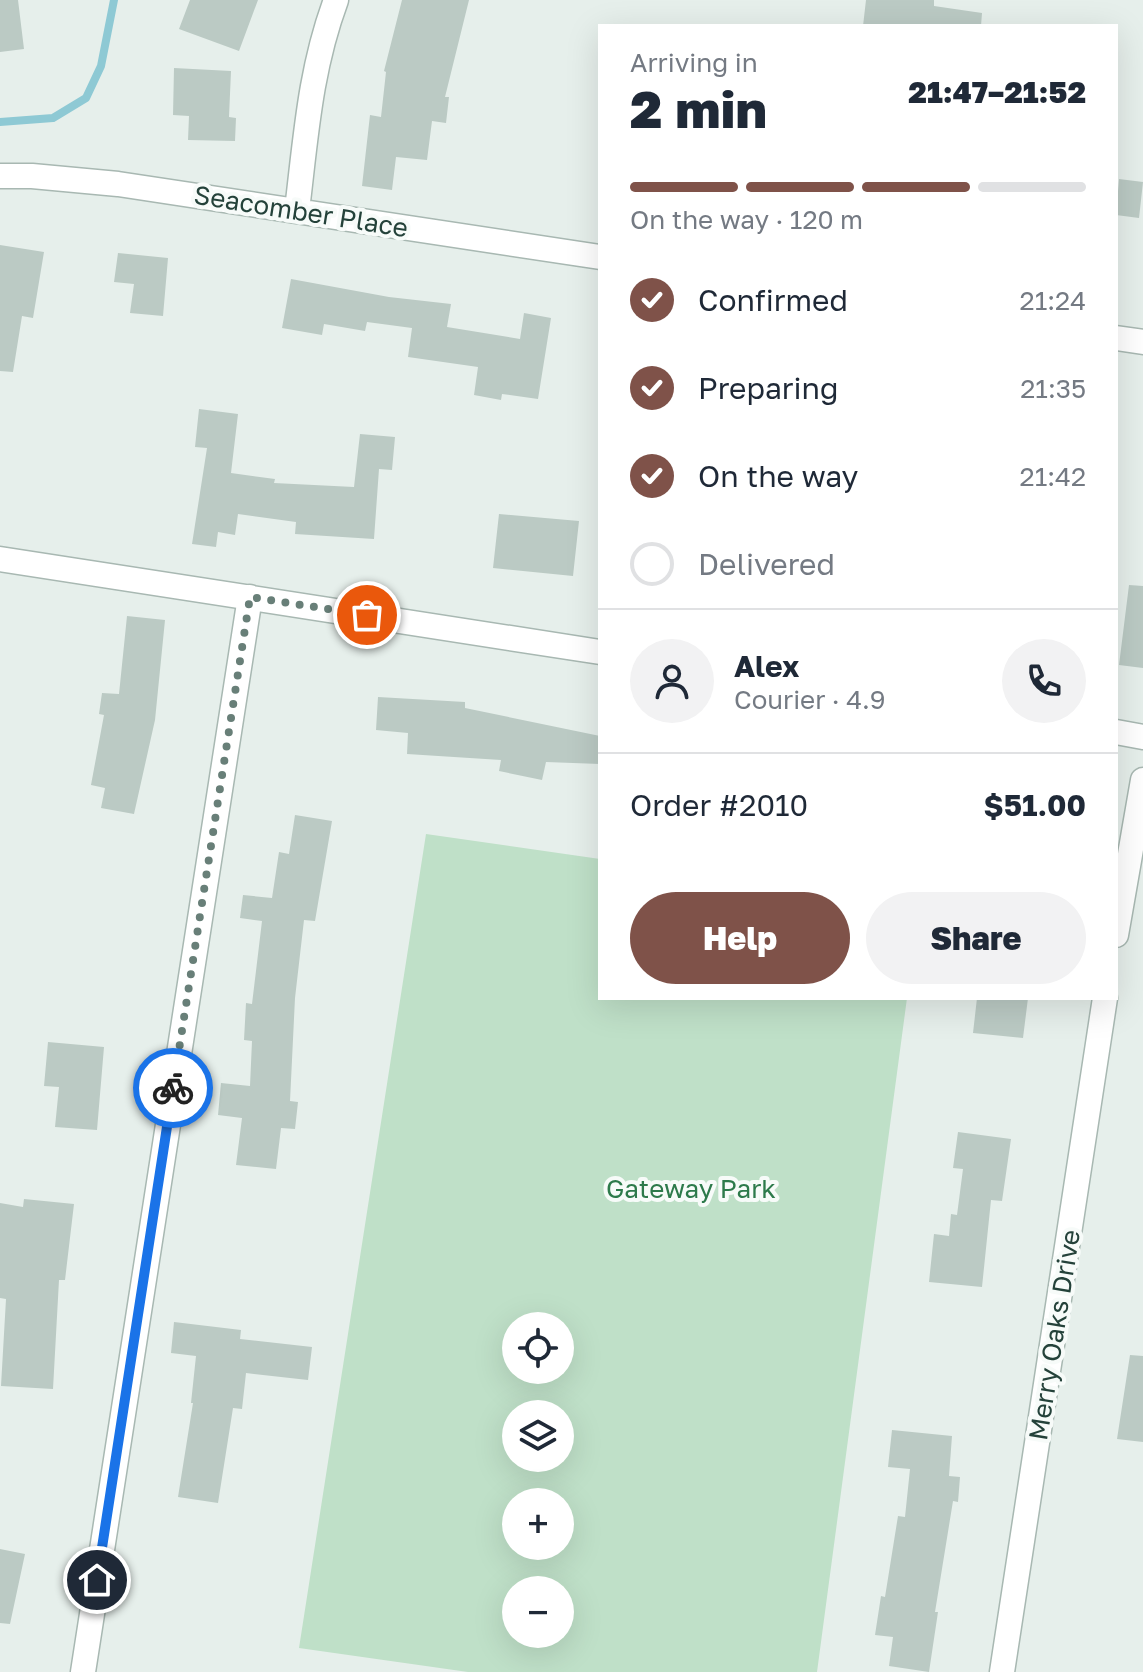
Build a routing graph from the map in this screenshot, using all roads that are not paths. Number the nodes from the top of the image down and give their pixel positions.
1 (336, 0) edge
2 (0, 176) edge
3 (297, 210) junction
4 (598, 257) edge
5 (1118, 338) edge
6 (1143, 342) edge
7 (0, 559) edge
8 (250, 597) junction
9 (598, 652) edge
10 (1118, 732) edge
11 (1143, 737) edge
12 (1143, 780) edge
13 (1118, 924) edge
14 (1105, 1000) edge
15 (83, 1672) edge
16 (1002, 1672) edge

1 - 3 street
2 - 3 street, Seacomber Place
3 - 4 street, Seacomber Place
5 - 6 street
7 - 8 street
8 - 9 street
8 - 15 street
10 - 11 street
12 - 13 street
14 - 16 street, Merry Oaks Drive

